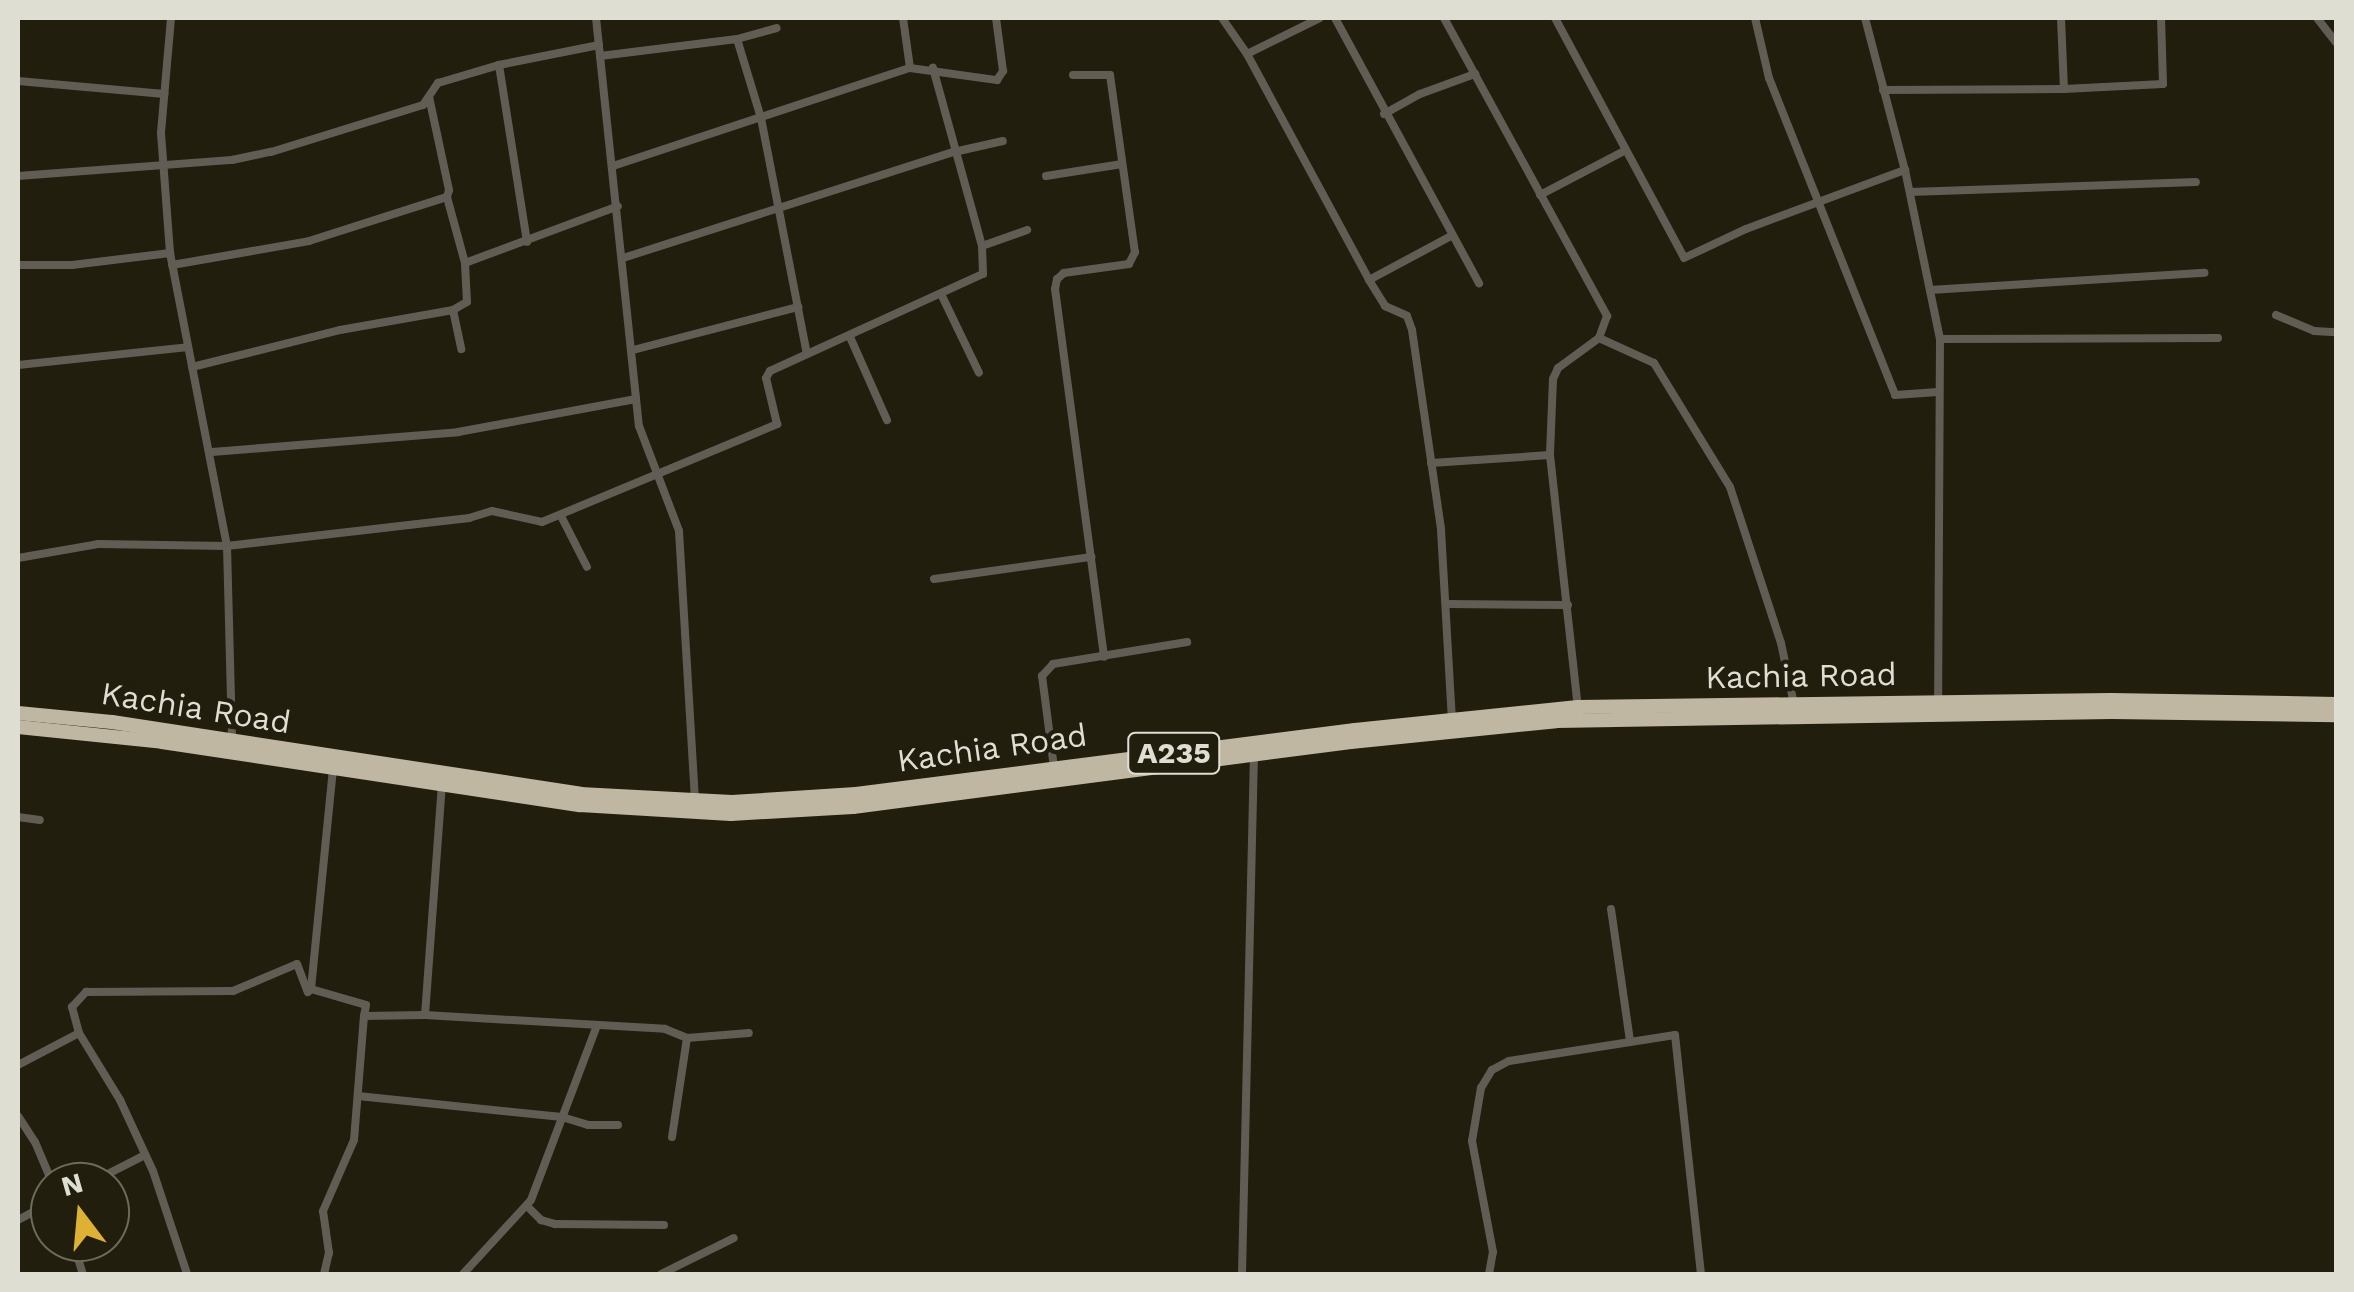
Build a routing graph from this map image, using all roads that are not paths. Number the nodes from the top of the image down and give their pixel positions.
1 (171, 18) edge
2 (596, 18) edge
3 (902, 18) edge
4 (996, 18) edge
5 (1222, 18) edge
6 (1320, 18) edge
7 (1334, 18) edge
8 (1444, 18) edge
9 (1556, 18) edge
10 (1755, 18) edge
11 (1865, 18) edge
12 (2061, 18) edge
13 (2161, 18) edge
14 (2317, 18) edge
15 (776, 28) dead end
16 (736, 39) junction
17 (2336, 42) edge
18 (598, 45) junction
19 (1247, 54) junction
20 (600, 56) junction
21 (500, 65) junction
22 (910, 68) junction
23 (933, 68) junction
24 (1476, 74) junction
25 (1073, 75) dead end
26 (18, 81) edge
27 (2064, 89) junction
28 (1883, 90) junction
29 (164, 94) junction
30 (430, 97) junction
31 (1384, 114) junction
32 (761, 118) junction
33 (1003, 142) dead end
34 (1626, 150) junction
35 (954, 152) junction
36 (1122, 164) junction
37 (163, 166) junction
38 (613, 166) junction
39 (1905, 170) junction
40 (18, 176) edge
41 (1046, 176) dead end
42 (2196, 182) dead end
43 (1910, 192) junction
44 (1540, 196) junction
45 (447, 198) junction
46 (1817, 202) junction
47 (618, 206) junction
48 (780, 209) junction
49 (1027, 230) dead end
50 (1452, 236) junction
51 (527, 242) junction
52 (982, 246) junction
53 (170, 252) junction
54 (623, 258) junction
55 (465, 263) junction
56 (18, 265) edge
57 (172, 265) junction
58 (2204, 272) dead end
59 (1369, 280) junction
60 (1479, 283) dead end
61 (1930, 290) junction
62 (942, 296) junction
63 (798, 307) junction
64 (453, 310) junction
65 (2276, 315) dead end
66 (2336, 332) edge
67 (850, 337) junction
68 (1599, 338) junction
69 (2218, 338) dead end
70 (1940, 339) junction
71 (188, 347) junction
72 (462, 349) dead end
73 (633, 350) junction
74 (808, 354) junction
75 (18, 365) edge
76 (192, 367) junction
77 (980, 373) dead end
78 (1938, 392) junction
79 (636, 399) junction
80 (888, 420) dead end
81 (212, 452) junction
82 (1550, 456) junction
83 (1431, 463) junction
84 (658, 474) junction
85 (561, 516) junction
86 (227, 546) junction
87 (18, 558) edge
88 (1090, 558) junction
89 (587, 567) dead end
90 (934, 579) dead end
91 (1448, 604) junction
92 (1568, 605) junction
93 (1186, 642) dead end
94 (1104, 657) junction
95 (1938, 702) junction
96 (1794, 704) junction
97 (2336, 704) edge
98 (2006, 707) junction
99 (1578, 708) junction
100 (18, 713) edge
101 (2336, 716) edge
102 (1452, 718) junction
103 (18, 727) edge
104 (232, 742) junction
105 (1254, 754) junction
106 (333, 768) junction
107 (1054, 768) junction
108 (400, 773) junction
109 (442, 786) junction
110 (695, 802) junction
111 (18, 818) edge
112 (40, 820) dead end
113 (1611, 908) dead end
114 (311, 990) junction
115 (425, 1014) junction
116 (364, 1016) junction
117 (598, 1024) junction
118 (750, 1033) dead end
119 (79, 1034) junction
120 (687, 1038) junction
121 (1630, 1041) junction
122 (18, 1065) edge
123 (358, 1096) junction
124 (18, 1116) edge
125 (562, 1117) junction
126 (618, 1125) dead end
127 (672, 1136) dead end
128 (143, 1156) junction
129 (44, 1162) edge
130 (130, 1163) edge
131 (526, 1206) junction
132 (664, 1224) dead end
133 (734, 1238) dead end
134 (188, 1274) edge
135 (324, 1274) edge
136 (463, 1274) edge
137 (661, 1274) edge
138 (1242, 1274) edge
139 (1489, 1274) edge
140 (1701, 1274) edge

1 - 29 street
2 - 18 street
3 - 22 street
4 - 23 street
5 - 19 street
6 - 19 street
7 - 31 street
8 - 24 street
9 - 34 street
10 - 46 street
11 - 28 street
12 - 27 street
13 - 27 street
14 - 17 street
15 - 16 street
16 - 20 street
16 - 32 street
18 - 20 street
18 - 21 street
19 - 59 street
20 - 38 street
21 - 30 street
21 - 51 street
22 - 23 street
22 - 32 street
23 - 35 street
24 - 31 street
24 - 44 street
25 - 36 street
26 - 29 street
27 - 28 street
28 - 39 street
29 - 37 street
30 - 37 street
30 - 45 street
31 - 50 street
32 - 38 street
32 - 48 street
33 - 35 street
34 - 44 street
34 - 46 street
35 - 48 street
35 - 52 street
36 - 41 street
36 - 88 street
37 - 40 street
37 - 53 street
38 - 47 street
39 - 43 street
39 - 46 street
42 - 43 street
43 - 61 street
44 - 68 street
45 - 55 street
45 - 57 street
46 - 78 street
47 - 51 street
47 - 54 street
48 - 54 street
48 - 63 street
49 - 52 street
50 - 59 street
50 - 60 street
51 - 55 street
52 - 62 street
53 - 56 street
53 - 57 street
54 - 73 street
55 - 64 street
57 - 71 street
58 - 61 street
59 - 83 street
61 - 70 street
62 - 67 street
62 - 77 street
63 - 73 street
63 - 74 street
64 - 72 street
64 - 76 street
65 - 66 street
67 - 74 street
67 - 80 street
68 - 82 street
68 - 96 street
69 - 70 street
70 - 78 street
71 - 75 street
71 - 76 street
73 - 79 street
74 - 84 street
76 - 81 street
78 - 95 street
79 - 81 street
79 - 84 street
81 - 86 street
82 - 83 street
82 - 92 street
83 - 91 street
84 - 85 street
84 - 110 street
85 - 86 street
85 - 89 street
86 - 87 street
86 - 104 street
88 - 90 street
88 - 94 street
91 - 92 street
91 - 102 street
92 - 99 street
93 - 94 street
94 - 107 street
95 - 96 highway, Kachia Road / A235
95 - 98 highway, Kachia Road / A235
96 - 99 highway, Kachia Road / A235
97 - 98 highway, Kachia Road / A235
98 - 101 highway, Kachia Road / A235
98 - 105 highway, Kachia Road / A235
99 - 102 highway, Kachia Road / A235
100 - 104 highway, Kachia Road / A235
102 - 107 highway, Kachia Road / A235
103 - 106 highway, Kachia Road / A235
104 - 108 highway, Kachia Road / A235
105 - 109 highway, Kachia Road / A235
105 - 138 street
106 - 108 highway, Kachia Road / A235
106 - 114 street
107 - 110 highway, Kachia Road / A235
108 - 109 highway, Kachia Road / A235
108 - 110 highway, Kachia Road / A235
109 - 115 street
111 - 112 street
113 - 121 street
114 - 116 street
114 - 119 street
115 - 116 street
115 - 117 street
116 - 123 street
117 - 120 street
117 - 125 street
118 - 120 street
119 - 122 street
119 - 128 street
120 - 127 street
121 - 139 street
121 - 140 street
123 - 125 street
123 - 135 street
124 - 129 street
125 - 126 street
125 - 131 street
128 - 130 street
128 - 134 street
131 - 132 street
131 - 136 street
133 - 137 street

